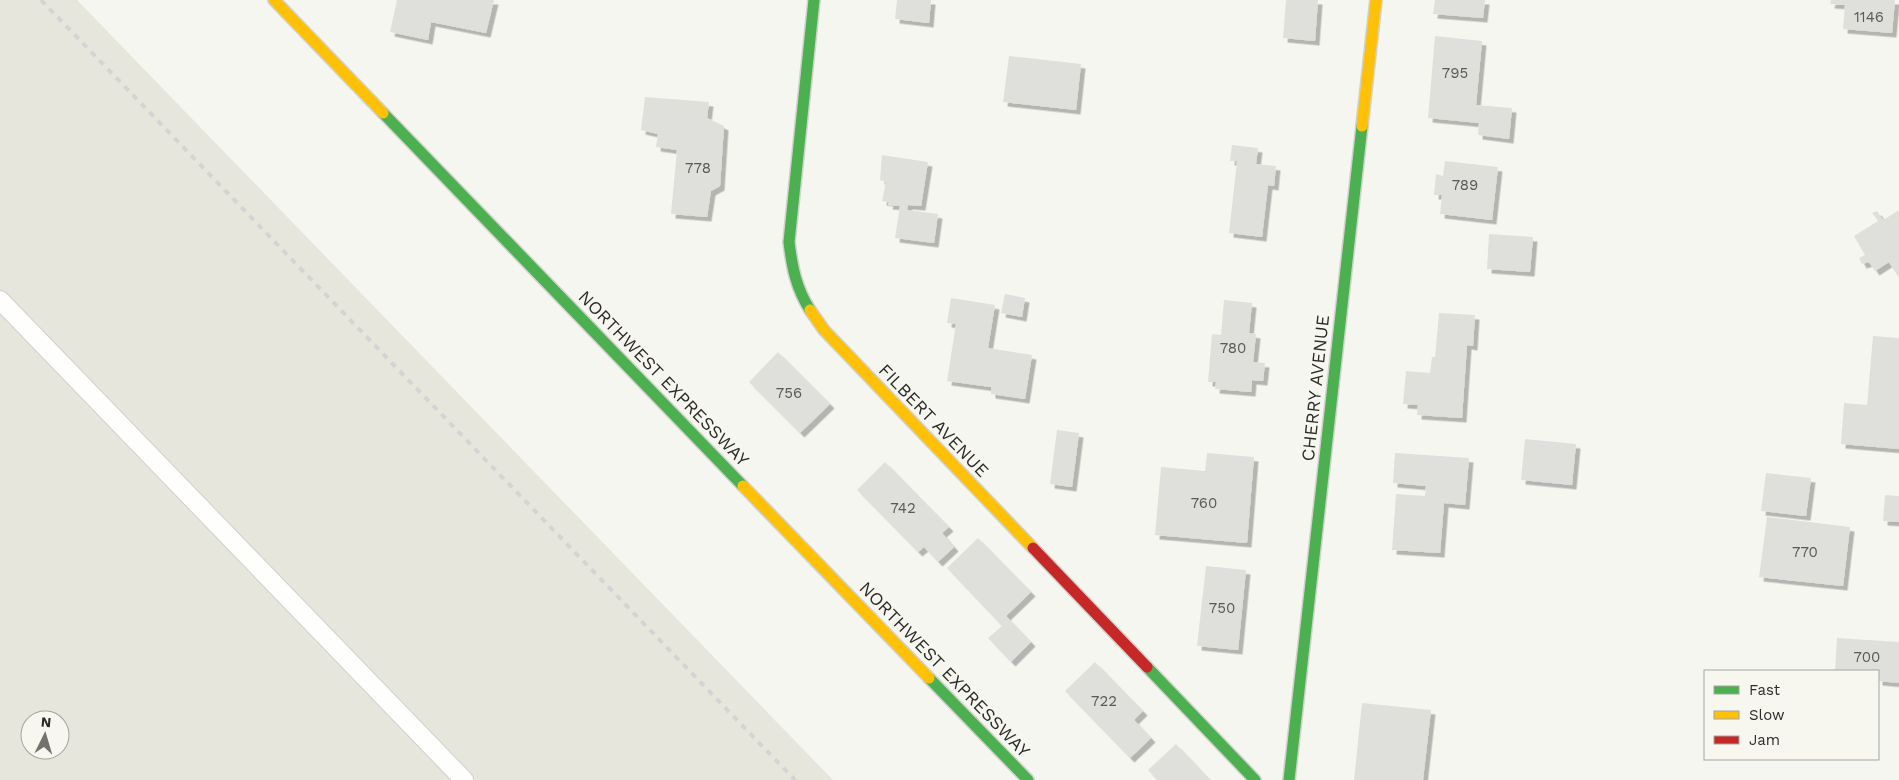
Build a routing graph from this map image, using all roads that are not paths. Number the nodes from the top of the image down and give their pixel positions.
1 (274, 0) edge
2 (814, 0) edge
3 (1376, 0) edge
4 (0, 300) edge
5 (464, 780) edge
6 (1028, 780) edge
7 (1255, 780) edge
8 (1289, 780) edge

1 - 6 street, NORTHWEST EXPRESSWAY
2 - 7 street, FILBERT AVENUE
3 - 8 street, CHERRY AVENUE
4 - 5 lane

